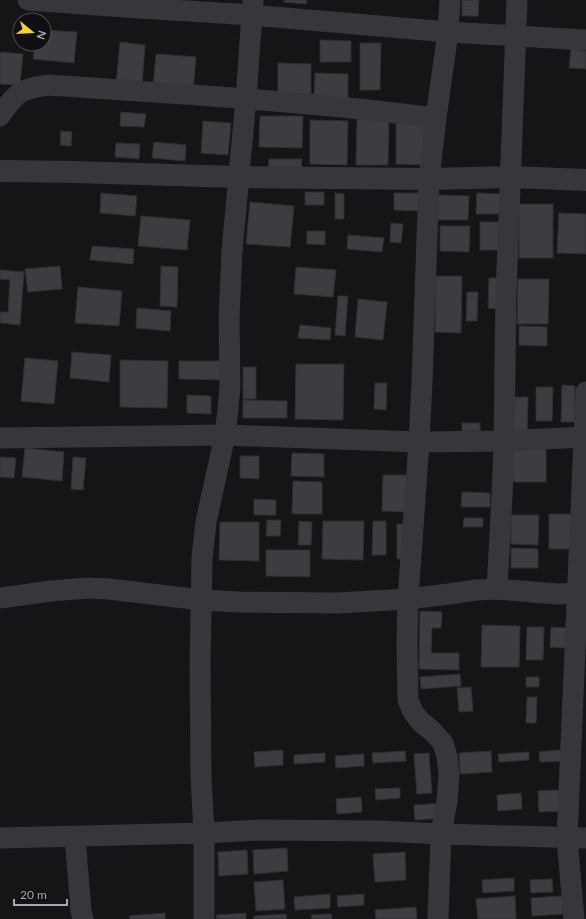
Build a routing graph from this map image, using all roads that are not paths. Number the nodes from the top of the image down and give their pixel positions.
1 (28, 0) edge
2 (450, 0) edge
3 (517, 0) edge
4 (185, 5) edge
5 (252, 7) edge
6 (448, 32) junction
7 (516, 36) junction
8 (586, 40) edge
9 (246, 99) junction
10 (0, 116) edge
11 (436, 118) junction
12 (0, 171) edge
13 (238, 177) junction
14 (511, 177) junction
15 (429, 179) junction
16 (586, 180) edge
17 (586, 392) edge
18 (225, 435) junction
19 (585, 437) edge
20 (0, 438) edge
21 (504, 441) junction
22 (419, 442) junction
23 (497, 589) junction
24 (582, 593) edge
25 (0, 598) edge
26 (408, 599) junction
27 (201, 600) junction
28 (204, 833) junction
29 (441, 834) junction
30 (75, 837) junction
31 (0, 838) edge
32 (576, 838) edge
33 (83, 919) edge
34 (204, 919) edge
35 (438, 919) edge
36 (574, 919) edge

1 - 4 street
2 - 6 street
3 - 7 street
4 - 5 street
5 - 6 street
5 - 9 street
6 - 7 street
6 - 11 street
7 - 8 street
7 - 14 street
9 - 10 street
9 - 11 street
9 - 13 street
11 - 15 street
12 - 13 street
13 - 15 street
13 - 18 street
14 - 15 street
14 - 16 street
14 - 21 street
15 - 22 street
17 - 19 street
18 - 20 street
18 - 22 street
18 - 27 street
19 - 21 street
19 - 24 street
21 - 22 street
21 - 23 street
22 - 26 street
23 - 24 street
23 - 26 street
24 - 32 street
25 - 27 street
26 - 27 street
26 - 29 street
27 - 28 street
28 - 29 street
28 - 30 street
28 - 34 street
29 - 32 street
29 - 35 street
30 - 31 street
30 - 33 street
32 - 36 street

